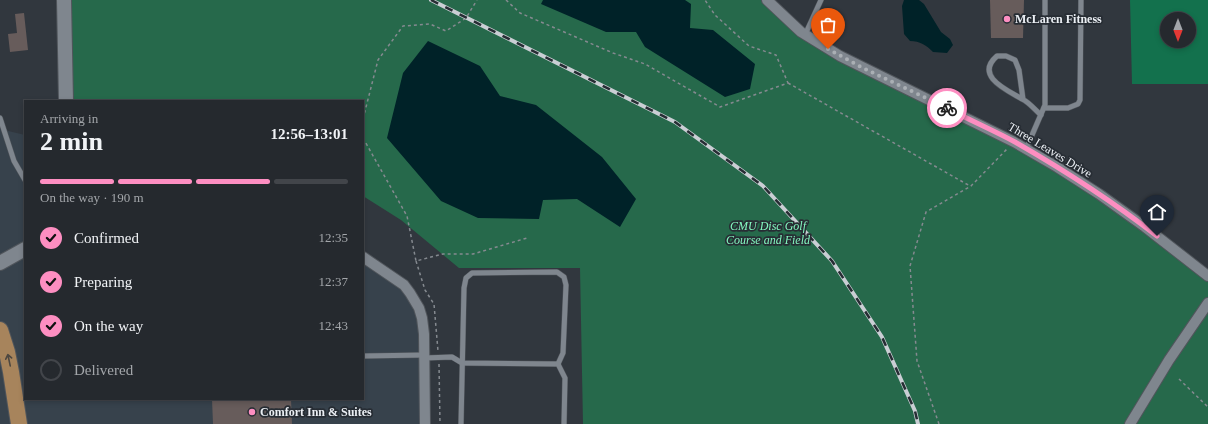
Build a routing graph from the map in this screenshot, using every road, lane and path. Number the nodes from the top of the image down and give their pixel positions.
1 (64, 0) edge
2 (477, 0) edge
3 (506, 0) edge
4 (706, 0) edge
5 (768, 0) edge
6 (822, 0) edge
7 (1045, 0) edge
8 (1081, 0) edge
9 (805, 35) junction
10 (788, 83) junction
11 (1023, 99) junction
12 (66, 100) edge
13 (1044, 108) junction
14 (364, 114) edge
15 (1041, 115) junction
16 (0, 118) edge
17 (364, 140) edge
18 (1014, 142) junction
19 (1026, 149) junction
20 (24, 178) edge
21 (971, 186) junction
22 (527, 238) dead end
23 (24, 251) edge
24 (364, 258) edge
25 (0, 264) edge
26 (1208, 276) edge
27 (1208, 303) edge
28 (0, 330) edge
29 (364, 356) edge
30 (424, 356) junction
31 (462, 364) junction
32 (558, 364) junction
33 (1179, 379) dead end
34 (0, 380) edge
35 (1208, 407) edge
36 (18, 418) edge
37 (425, 424) edge
38 (461, 424) edge
39 (564, 424) edge
40 (939, 424) edge
41 (1130, 424) edge

1 - 12 main road
2 - 14 path
3 - 10 path
4 - 10 path
5 - 9 street, Three Leaves Drive
6 - 9 lane
7 - 13 lane
8 - 13 lane
9 - 18 street, Three Leaves Drive
10 - 21 path
11 - 11 lane
11 - 15 lane
13 - 15 lane
15 - 19 lane
16 - 20 lane
17 - 22 path
18 - 19 street, Three Leaves Drive
18 - 21 path
19 - 26 street, Three Leaves Drive
21 - 40 path
23 - 25 main road
24 - 30 street
27 - 41 street
36 -> 28 main road
29 - 30 lane
30 - 31 lane
30 - 37 street
31 - 32 lane
31 - 32 lane
31 - 38 lane
32 - 39 lane
33 - 35 path
34 - 36 main road

